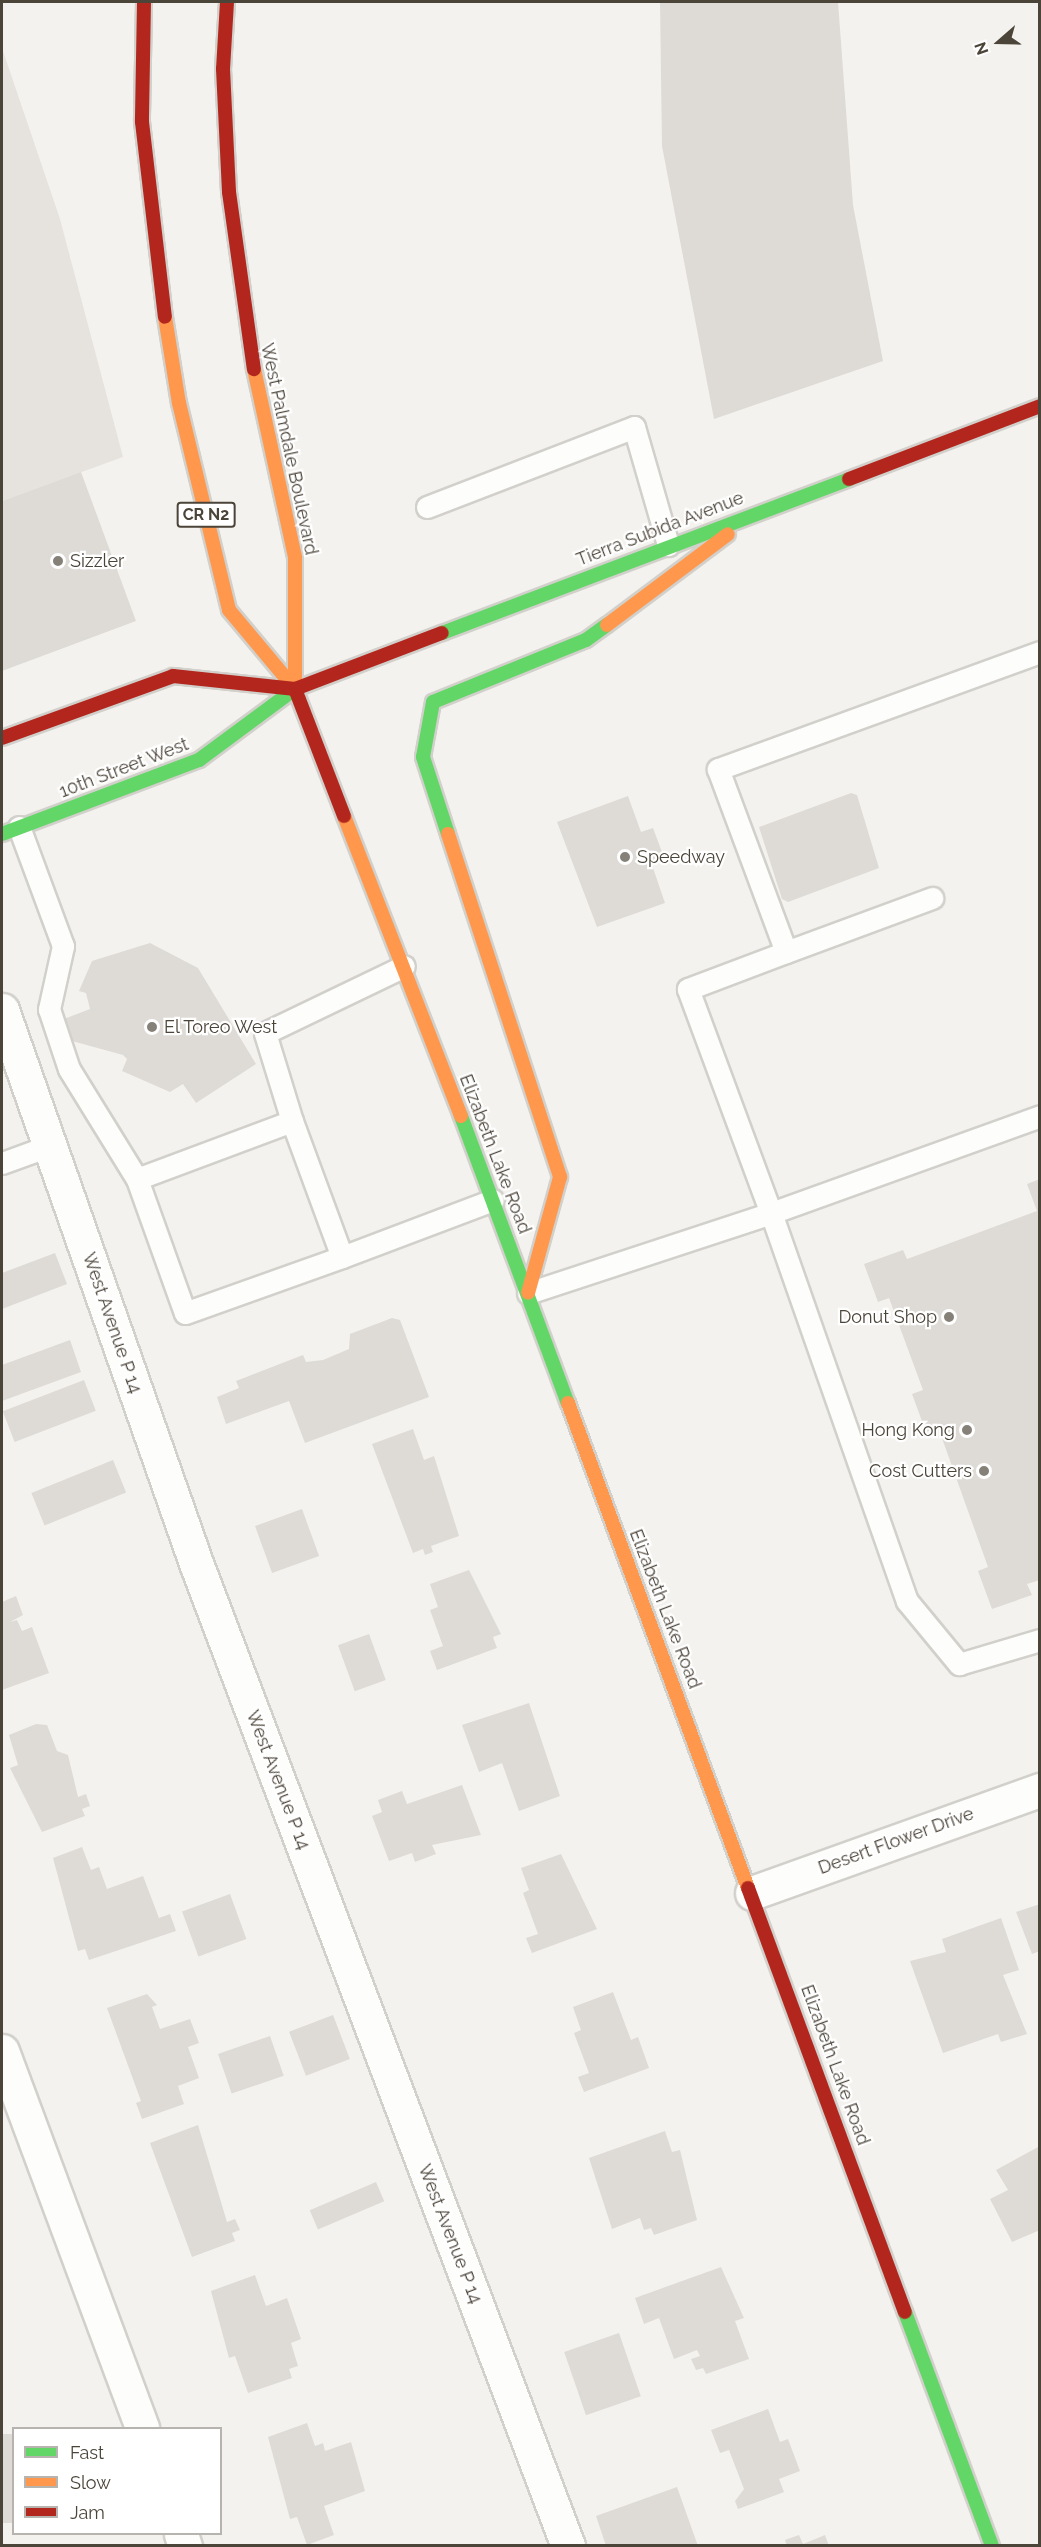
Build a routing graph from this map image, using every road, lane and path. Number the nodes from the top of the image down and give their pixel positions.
1 (144, 2) edge
2 (227, 2) edge
3 (1040, 406) edge
4 (427, 507) dead end
5 (758, 512) junction
6 (668, 545) junction
7 (1040, 652) edge
8 (295, 689) junction
9 (2, 738) edge
10 (10, 830) edge
11 (932, 898) dead end
12 (786, 952) junction
13 (404, 966) junction
14 (2, 1010) edge
15 (1040, 1116) edge
16 (292, 1121) junction
17 (49, 1146) junction
18 (2, 1163) edge
19 (137, 1179) junction
20 (493, 1200) junction
21 (771, 1213) junction
22 (342, 1257) junction
23 (528, 1293) junction
24 (1040, 1640) edge
25 (1040, 1790) edge
26 (752, 1893) junction
27 (2, 2051) edge
28 (142, 2427) edge
29 (568, 2546) edge
30 (992, 2546) edge

1 - 8 main road, CR N2
2 - 8 main road, West Palmdale Boulevard / CR N2
3 - 5 main road, Tierra Subida Avenue
4 - 6 lane
5 - 6 main road, Tierra Subida Avenue
5 - 23 main road
6 - 8 main road, Tierra Subida Avenue
7 - 12 lane
8 - 9 main road
8 - 10 main road, 10th Street West
8 - 13 main road, Elizabeth Lake Road / CR N2
10 - 19 lane
11 - 12 lane
12 - 21 lane
13 - 16 lane
13 - 20 main road, Elizabeth Lake Road / CR N2
14 - 17 street, West Avenue P 14
15 - 21 lane
16 - 19 lane
16 - 22 lane
17 - 18 lane
17 - 29 street, West Avenue P 14
19 - 22 lane
20 - 22 lane
20 - 23 main road, Elizabeth Lake Road / CR N2
21 - 23 lane
21 - 24 lane
23 - 26 main road, Elizabeth Lake Road / CR N2
25 - 26 street, Desert Flower Drive
26 - 30 main road, Elizabeth Lake Road / CR N2
27 - 28 street

